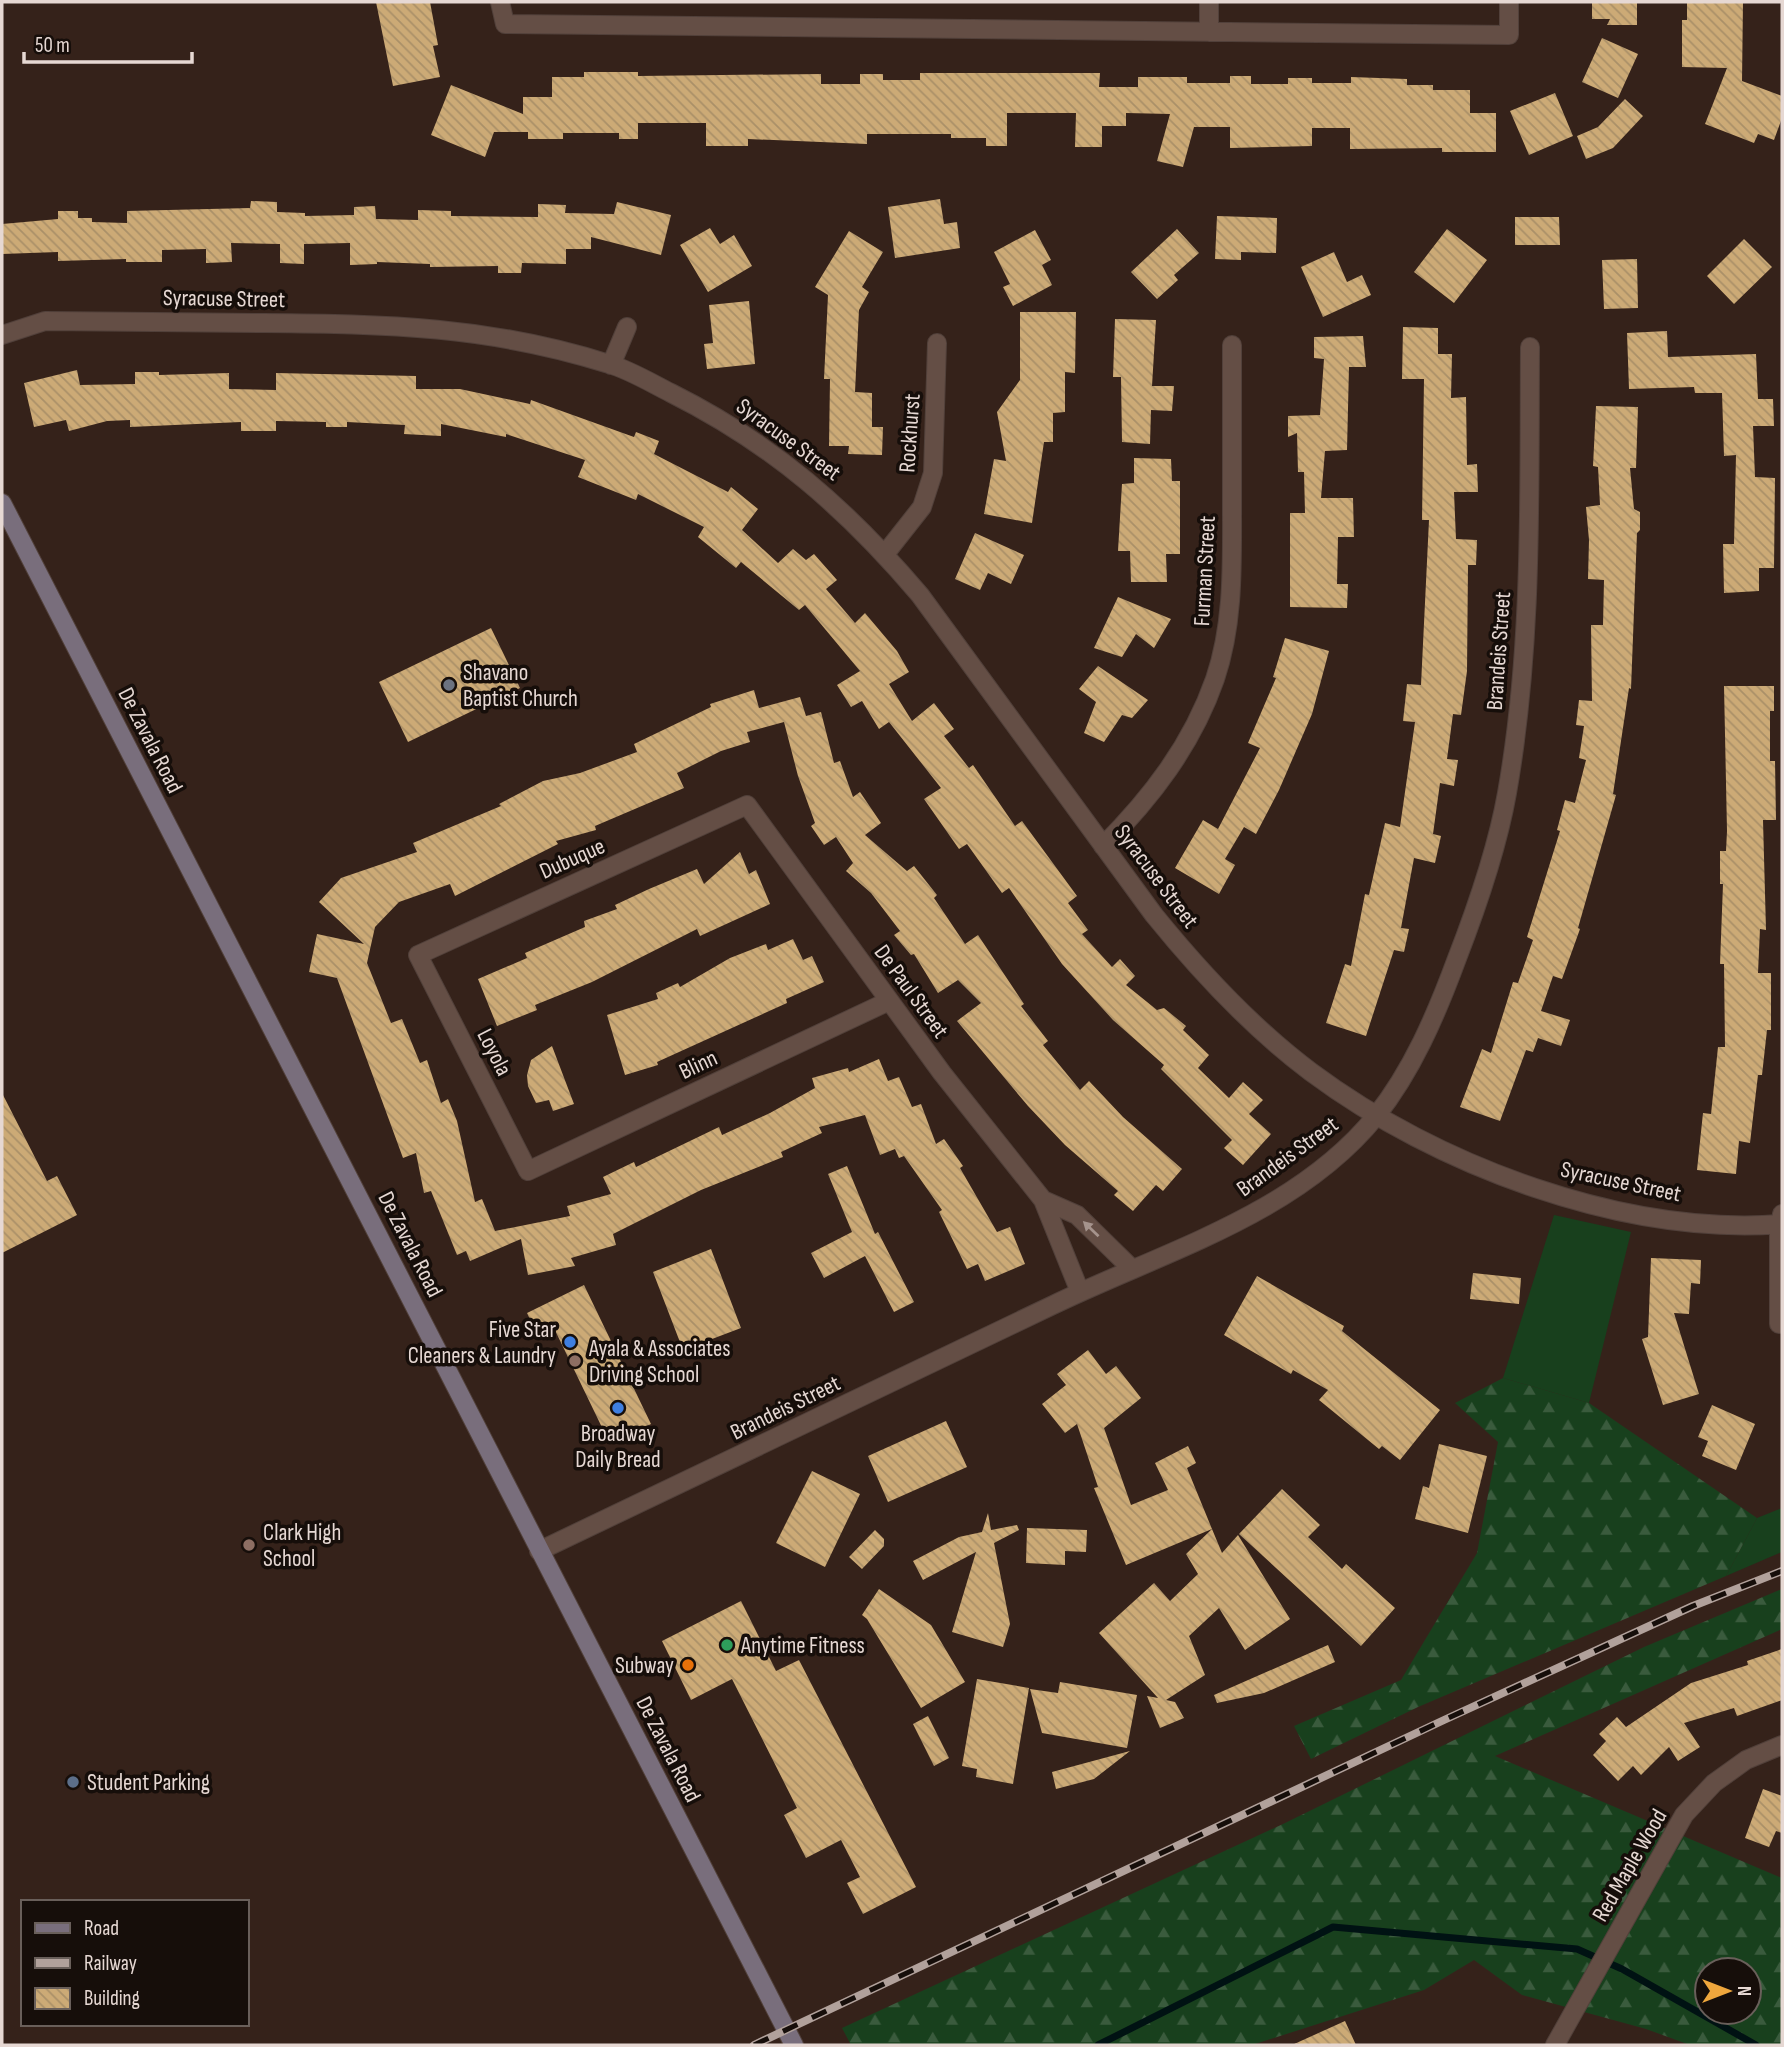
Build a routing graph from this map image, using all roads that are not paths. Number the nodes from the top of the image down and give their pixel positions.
1 (500, 2) edge
2 (1209, 2) edge
3 (1509, 2) edge
4 (1209, 32) junction
5 (627, 327) dead end
6 (2, 335) edge
7 (937, 343) dead end
8 (1233, 345) dead end
9 (1530, 347) dead end
10 (611, 365) junction
11 (2, 503) edge
12 (885, 554) junction
13 (747, 805) joint
14 (1103, 846) junction
15 (418, 955) joint
16 (889, 1001) junction
17 (1377, 1115) junction
18 (528, 1171) joint
19 (1044, 1200) junction
20 (1782, 1221) edge
21 (1131, 1269) junction
22 (1080, 1292) junction
23 (1779, 1324) dead end
24 (539, 1552) junction
25 (1782, 1745) edge
26 (794, 2045) edge
27 (1555, 2045) edge

1 - 4 street
2 - 4 street
3 - 4 street
5 - 10 street
6 - 10 street, Syracuse Street
7 - 12 street, Rockhurst
8 - 14 street, Furman Street
9 - 17 street, Brandeis Street
10 - 12 street, Syracuse Street
11 - 24 main road, De Zavala Road
12 - 14 street, Syracuse Street
13 - 15 street, Dubuque
13 - 16 street, De Paul Street
14 - 17 street, Syracuse Street
15 - 18 street, Loyola
16 - 18 street, Blinn
16 - 19 street, De Paul Street
17 - 20 street, Syracuse Street
17 - 21 street, Brandeis Street
21 -> 19 street, De Paul Street
19 - 22 street, De Paul Street
20 - 23 street
21 - 22 street, Brandeis Street
22 - 24 street, Brandeis Street
24 - 26 main road, De Zavala Road
25 - 27 street, Red Maple Wood

